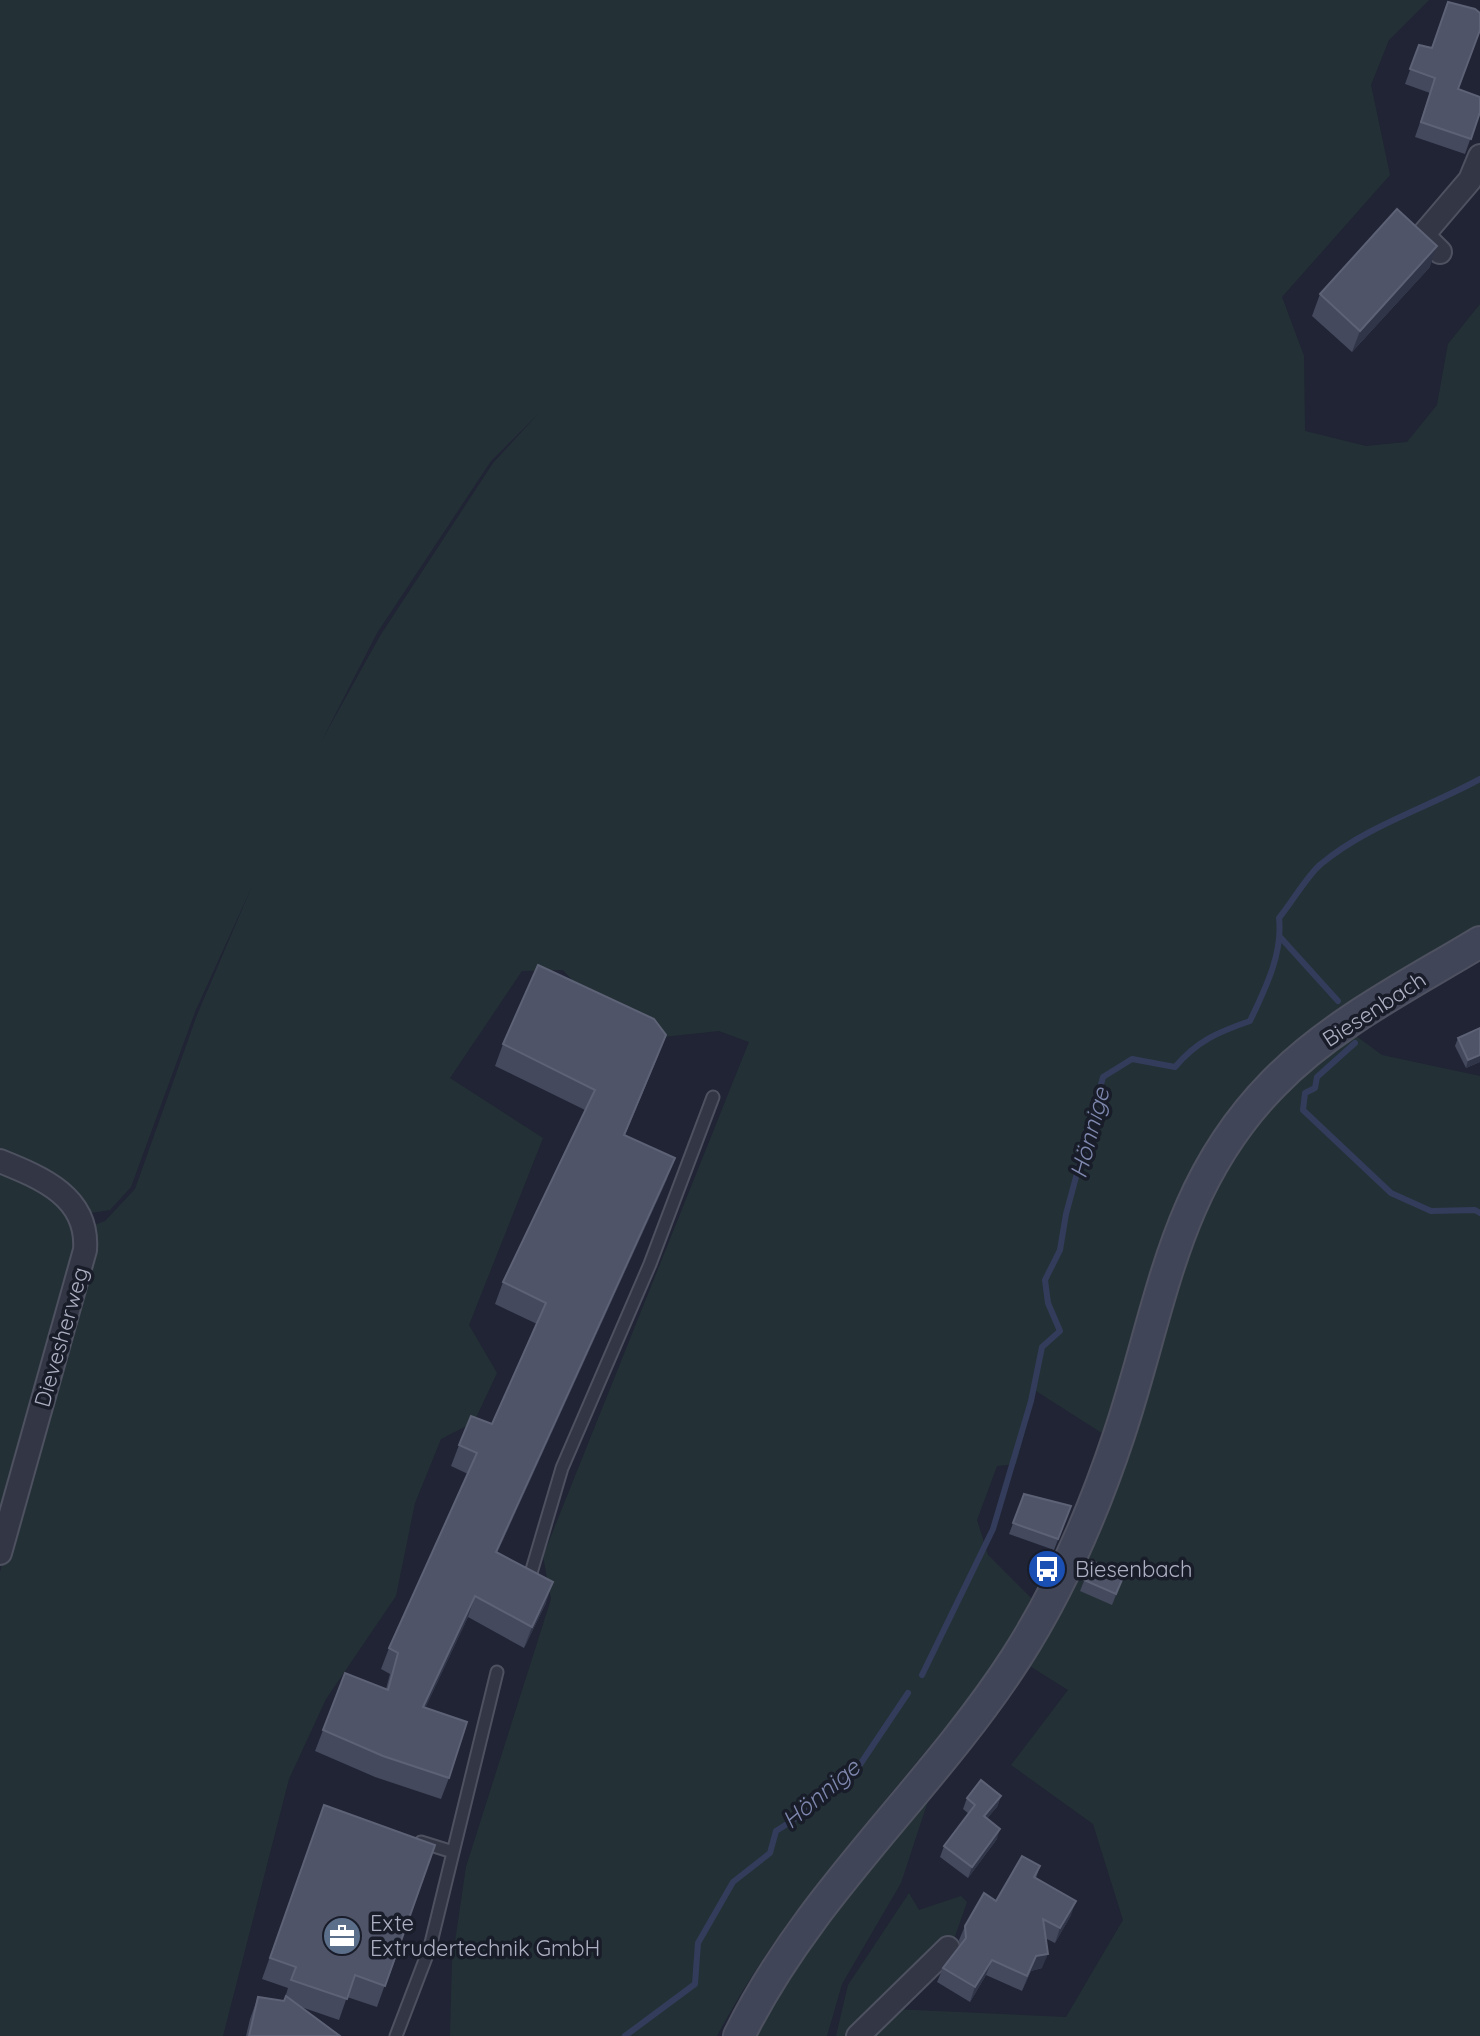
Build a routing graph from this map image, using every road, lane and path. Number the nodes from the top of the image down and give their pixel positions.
1 (1480, 156) edge
2 (1440, 252) dead end
3 (1480, 942) edge
4 (713, 1097) dead end
5 (0, 1161) edge
6 (0, 1553) edge
7 (531, 1573) edge
8 (497, 1672) dead end
9 (408, 1838) edge
10 (453, 1852) junction
11 (948, 1948) dead end
12 (396, 2036) edge
13 (739, 2036) edge
14 (858, 2036) edge

1 - 2 street
3 - 13 main road, Biesenbach
4 - 7 lane
5 - 6 street, Dievesherweg
8 - 10 lane
9 - 10 lane
10 - 12 lane
11 - 14 street

